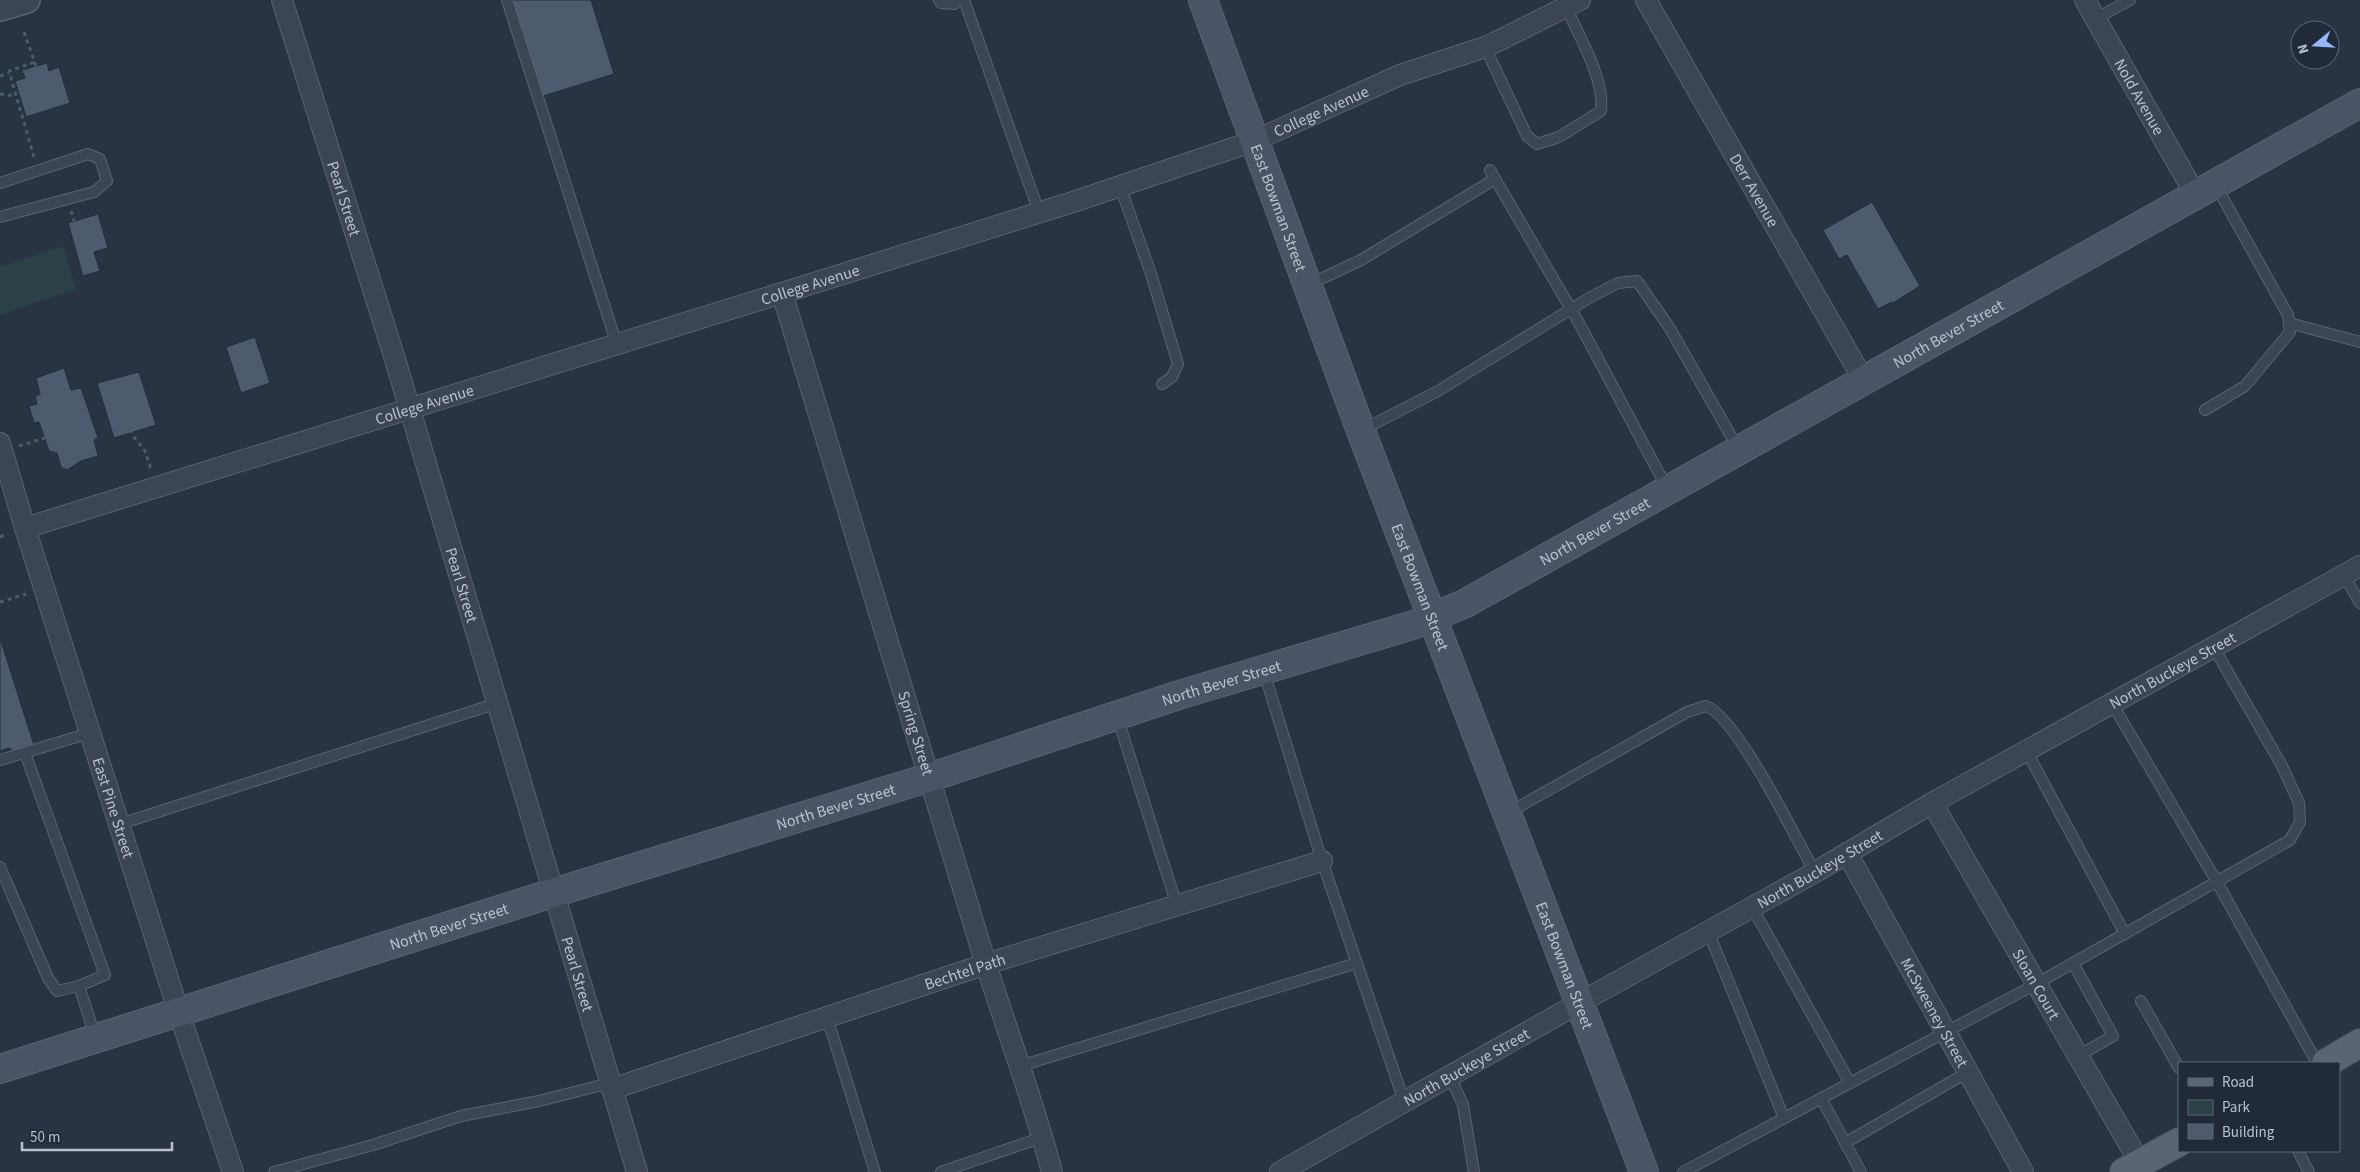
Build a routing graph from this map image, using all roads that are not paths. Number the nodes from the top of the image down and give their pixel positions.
1 (27, 0) edge
2 (282, 0) edge
3 (507, 0) edge
4 (938, 0) edge
5 (959, 0) edge
6 (964, 0) edge
7 (1203, 0) edge
8 (1646, 0) edge
9 (2085, 0) edge
10 (2130, 0) edge
11 (1573, 3) edge
12 (0, 8) edge
13 (2095, 19) junction
14 (1485, 47) junction
15 (2360, 103) edge
16 (1254, 141) junction
17 (0, 182) edge
18 (1120, 186) junction
19 (2205, 188) junction
20 (1039, 212) junction
21 (0, 217) edge
22 (1307, 286) junction
23 (782, 293) junction
24 (1572, 309) junction
25 (2289, 323) junction
26 (2360, 342) edge
27 (617, 345) junction
28 (1863, 379) junction
29 (1162, 384) dead end
30 (409, 409) junction
31 (2205, 410) dead end
32 (1361, 431) junction
33 (9, 444) edge
34 (1739, 450) junction
35 (1668, 490) junction
36 (24, 528) junction
37 (2352, 571) edge
38 (2360, 603) edge
39 (1434, 617) junction
40 (2214, 648) junction
41 (1263, 669) junction
42 (498, 703) junction
43 (2113, 705) junction
44 (1117, 716) junction
45 (90, 733) junction
46 (2027, 752) junction
47 (25, 753) junction
48 (0, 760) edge
49 (931, 777) junction
50 (1932, 803) junction
51 (1508, 813) junction
52 (120, 824) junction
53 (1847, 852) junction
54 (1322, 861) junction
55 (0, 867) edge
56 (1815, 872) junction
57 (2217, 882) junction
58 (555, 893) junction
59 (1177, 906) junction
60 (1752, 907) junction
61 (1708, 931) junction
62 (2125, 934) junction
63 (1357, 963) junction
64 (2073, 963) junction
65 (986, 964) junction
66 (2036, 984) junction
67 (79, 986) junction
68 (2141, 1001) dead end
69 (1570, 1008) junction
70 (179, 1014) junction
71 (827, 1017) junction
72 (1946, 1032) junction
73 (96, 1040) junction
74 (2360, 1043) edge
75 (2078, 1056) junction
76 (2316, 1062) edge
77 (2328, 1062) edge
78 (1020, 1066) junction
79 (2178, 1066) edge
80 (0, 1069) edge
81 (1968, 1072) junction
82 (1450, 1076) junction
83 (1850, 1083) junction
84 (611, 1086) junction
85 (1821, 1098) junction
86 (1404, 1101) junction
87 (1784, 1118) junction
88 (1043, 1137) junction
89 (1845, 1143) junction
90 (2178, 1143) edge
91 (2299, 1152) edge
92 (2131, 1169) edge
93 (232, 1172) edge
94 (274, 1172) edge
95 (637, 1172) edge
96 (875, 1172) edge
97 (941, 1172) edge
98 (1052, 1172) edge
99 (1280, 1172) edge
100 (1474, 1172) edge
101 (1644, 1172) edge
102 (1683, 1172) edge
103 (1861, 1172) edge
104 (2023, 1172) edge
105 (2309, 1172) edge

1 - 12 street
2 - 30 street, Pearl Street
3 - 27 lane
4 - 5 lane
6 - 20 lane
7 - 16 main road, East Bowman Street
8 - 28 street, Derr Avenue
9 - 13 street, Nold Avenue
10 - 13 lane
11 - 14 street, College Avenue
11 - 14 lane
13 - 19 street, Nold Avenue
14 - 16 street, College Avenue
15 - 19 main road, North Bever Street
16 - 18 street, College Avenue
16 - 22 main road, East Bowman Street
17 - 21 lane
18 - 20 street, College Avenue
18 - 29 lane
19 - 25 lane
19 - 28 main road, North Bever Street
20 - 23 street, College Avenue
22 - 24 lane
22 - 32 main road, East Bowman Street
23 - 27 street, College Avenue
23 - 49 street, Spring Street
24 - 32 lane
24 - 34 lane
24 - 35 lane
25 - 26 lane
25 - 31 lane
27 - 30 street, College Avenue
28 - 34 main road, North Bever Street
30 - 36 street, College Avenue
30 - 42 street, Pearl Street
32 - 39 main road, East Bowman Street
33 - 36 street, East Pine Street
34 - 35 main road, North Bever Street
35 - 39 main road, North Bever Street
36 - 45 street, East Pine Street
37 - 38 lane
37 - 40 street, North Buckeye Street
39 - 41 main road, North Bever Street
39 - 51 main road, East Bowman Street
40 - 43 street, North Buckeye Street
40 - 57 lane
41 - 44 main road, North Bever Street
41 - 54 lane
42 - 52 lane
42 - 58 street, Pearl Street
43 - 46 street, North Buckeye Street
43 - 57 lane
44 - 49 main road, North Bever Street
44 - 59 lane
45 - 47 lane
45 - 52 street, East Pine Street
46 - 50 street, North Buckeye Street
46 - 62 lane
47 - 48 lane
47 - 67 lane
49 - 58 main road, North Bever Street
49 - 65 street, Spring Street
50 - 53 street, North Buckeye Street
50 - 66 street, Sloan Court
51 - 56 lane
51 - 69 main road, East Bowman Street
52 - 70 street, East Pine Street
53 - 56 street, North Buckeye Street
53 - 72 street, McSweeney Street
54 - 59 street, Bechtel Path
54 - 63 lane
55 - 67 lane
56 - 60 street, North Buckeye Street
57 - 62 lane
57 - 76 lane
58 - 70 main road, North Bever Street
58 - 84 street, Pearl Street
59 - 65 street, Bechtel Path
60 - 61 street, North Buckeye Street
60 - 83 lane
61 - 69 street, North Buckeye Street
61 - 87 lane
62 - 64 lane
63 - 78 lane
63 - 86 lane
64 - 66 lane
64 - 75 lane
65 - 71 street, Bechtel Path
65 - 78 street, Spring Street
66 - 72 lane
66 - 75 street, Sloan Court
67 - 73 lane
68 - 79 lane
69 - 82 street, North Buckeye Street
69 - 101 main road, East Bowman Street
70 - 73 main road, North Bever Street
70 - 93 street, East Pine Street
71 - 84 street, Bechtel Path
71 - 96 lane
72 - 81 street, McSweeney Street
72 - 83 lane
73 - 80 main road, North Bever Street
74 - 77 main road
75 - 92 street, Sloan Court
78 - 88 street, Spring Street
81 - 89 lane
81 - 104 street, McSweeney Street
82 - 86 street, North Buckeye Street
82 - 100 lane
83 - 85 lane
84 - 94 lane
84 - 95 street, Pearl Street
85 - 87 lane
85 - 89 lane
86 - 99 street, North Buckeye Street
87 - 102 lane
88 - 97 lane
88 - 98 street, Spring Street
89 - 103 lane
90 - 92 main road
91 - 105 lane

